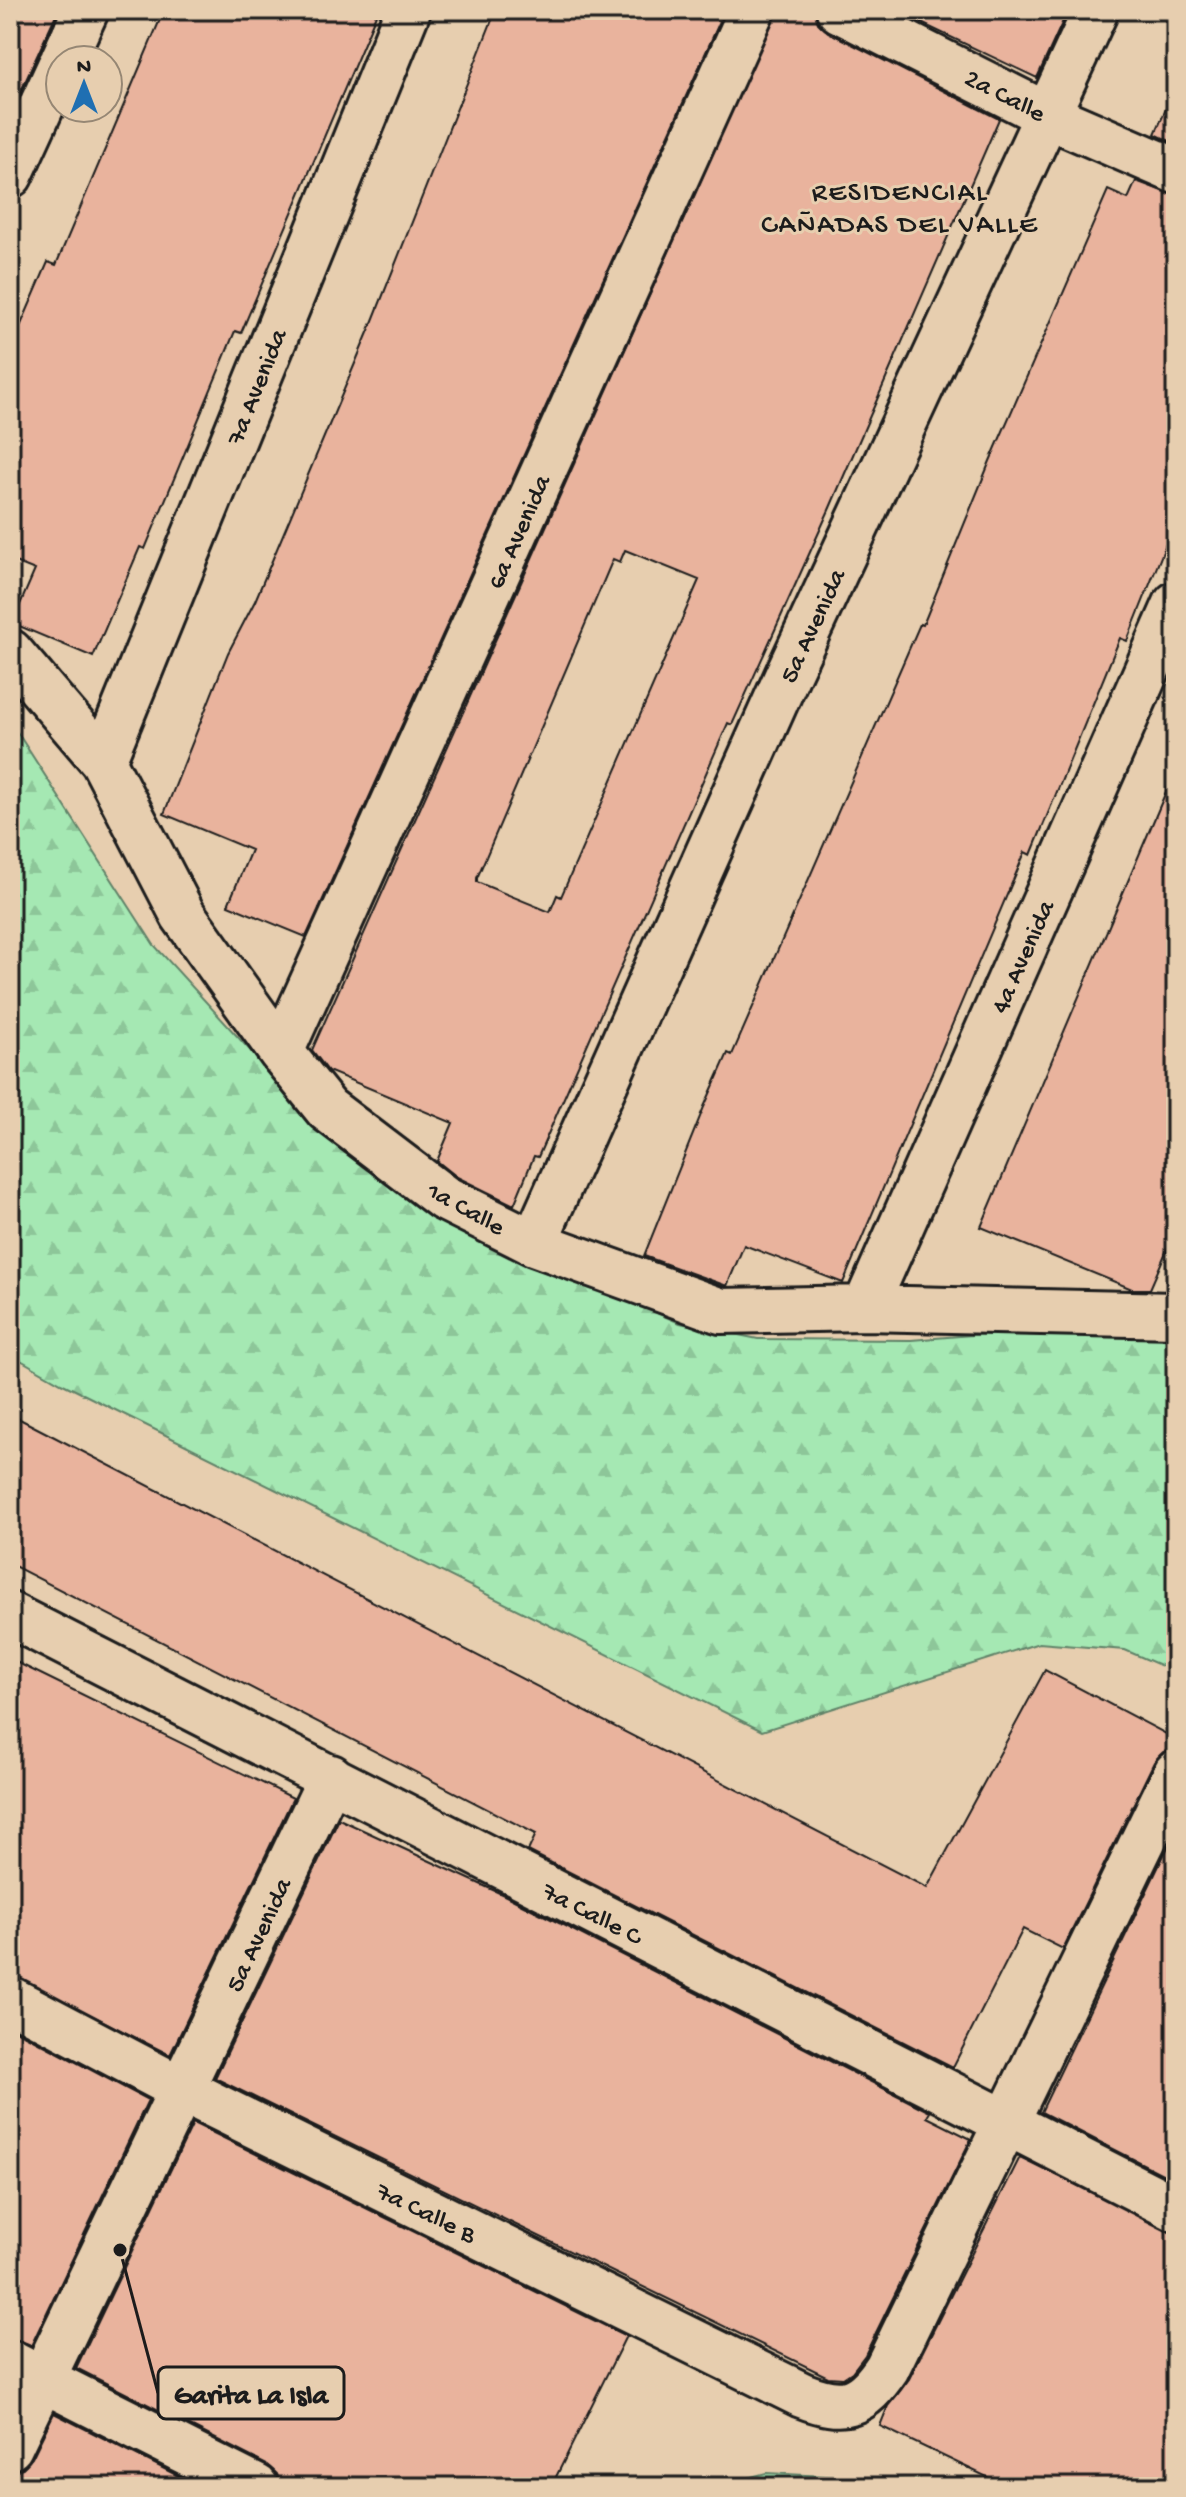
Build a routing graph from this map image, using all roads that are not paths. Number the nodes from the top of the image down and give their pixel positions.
1 (86, 10) edge
2 (408, 10) edge
3 (752, 10) edge
4 (839, 10) edge
5 (1096, 10) edge
6 (70, 44) edge
7 (44, 101) edge
8 (1049, 116) junction
9 (1176, 171) edge
10 (10, 175) edge
11 (1176, 604) edge
12 (10, 652) edge
13 (103, 761) junction
14 (281, 1052) junction
15 (534, 1243) junction
16 (865, 1308) junction
17 (1173, 1308) edge
18 (10, 1615) edge
19 (1176, 1773) edge
20 (331, 1777) junction
21 (10, 1999) edge
22 (183, 2090) junction
23 (1005, 2125) junction
24 (1176, 2209) edge
25 (27, 2371) edge
26 (10, 2447) edge
27 (256, 2487) edge

1 - 6 street
2 - 13 street, 7a Avenida
3 - 14 street, 6a Avenida
4 - 8 street, 2a Calle
5 - 8 street, 5a Avenida
7 - 10 street
8 - 9 street, 2a Calle
8 - 15 street, 5a Avenida
11 - 16 street, 4a Avenida
12 - 13 street, 1a Calle
13 - 14 street, 1a Calle
14 - 15 street, 1a Calle
15 - 16 street, 1a Calle
16 - 17 street, 1a Calle
18 - 20 street, 7a Calle C
19 - 23 street
20 - 22 street, 5a Avenida
20 - 23 street, 7a Calle C
21 - 22 street, 7a Calle B
22 - 23 street, 7a Calle B
22 - 25 street, 5a Avenida
23 - 24 street, 7a Calle C
25 - 26 street, 5a Avenida
25 - 27 street

